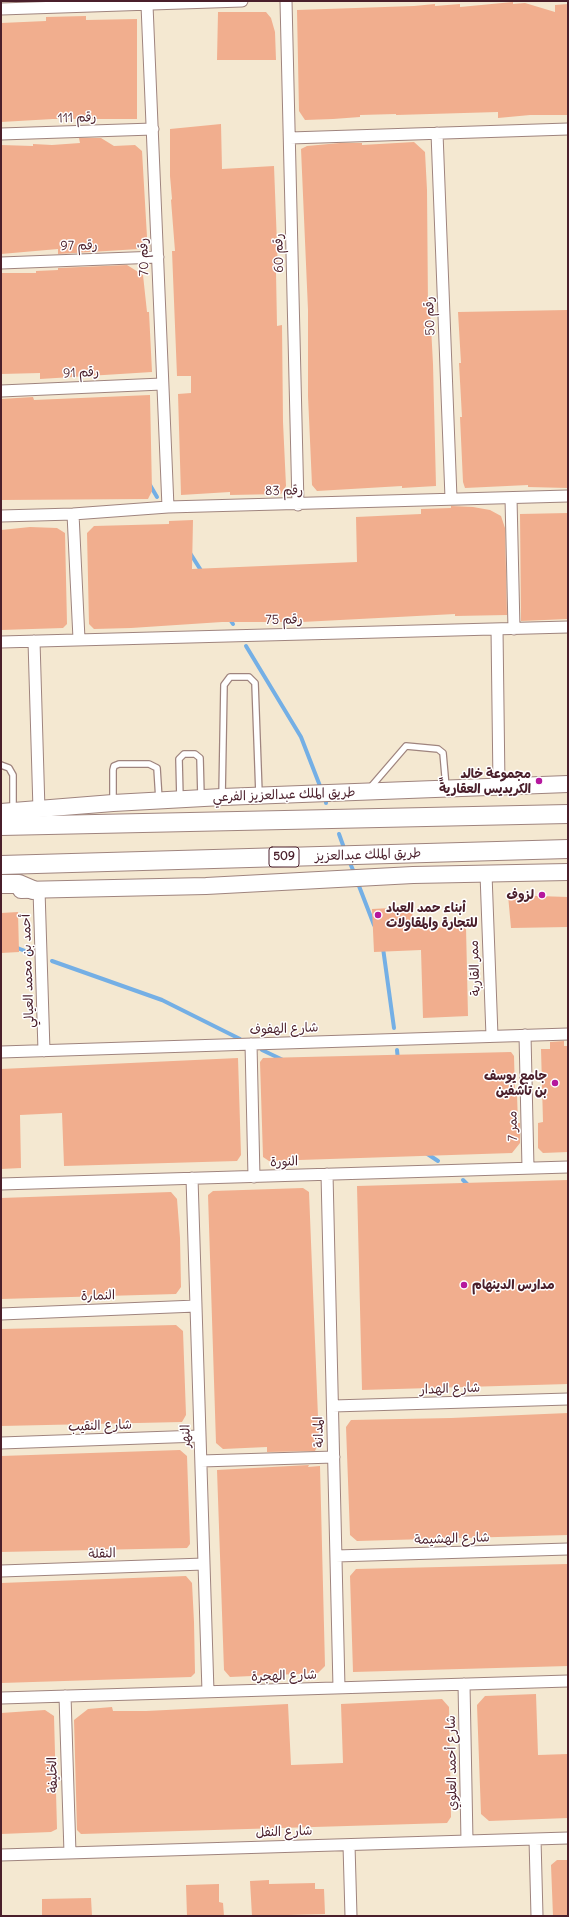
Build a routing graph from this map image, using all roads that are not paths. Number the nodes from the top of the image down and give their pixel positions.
1 (242, 1) edge
2 (286, 1) edge
3 (147, 5) junction
4 (1, 9) edge
5 (568, 129) edge
6 (153, 130) junction
7 (437, 133) junction
8 (1, 134) edge
9 (290, 138) junction
10 (158, 257) junction
11 (1, 263) edge
12 (162, 384) junction
13 (1, 391) edge
14 (568, 496) edge
15 (451, 498) junction
16 (511, 498) junction
17 (298, 505) junction
18 (168, 507) junction
19 (73, 514) junction
20 (1, 516) edge
21 (568, 626) edge
22 (497, 629) junction
23 (514, 629) junction
24 (79, 639) junction
25 (34, 641) junction
26 (1, 642) edge
27 (1, 765) edge
28 (568, 784) edge
29 (499, 785) junction
30 (446, 789) junction
31 (366, 792) junction
32 (259, 796) junction
33 (222, 797) junction
34 (201, 798) junction
35 (180, 799) junction
36 (159, 800) junction
37 (113, 802) junction
38 (5, 808) edge
39 (39, 810) junction
40 (568, 814) edge
41 (1, 826) edge
42 (568, 849) edge
43 (1, 865) edge
44 (568, 872) edge
45 (486, 874) junction
46 (1, 884) edge
47 (36, 890) junction
48 (1, 891) edge
49 (568, 1034) edge
50 (525, 1035) junction
51 (492, 1036) junction
52 (251, 1044) junction
53 (44, 1051) junction
54 (1, 1052) edge
55 (568, 1167) edge
56 (528, 1168) junction
57 (327, 1174) junction
58 (254, 1177) junction
59 (192, 1178) junction
60 (1, 1184) edge
61 (196, 1306) junction
62 (1, 1314) edge
63 (568, 1399) edge
64 (333, 1406) junction
65 (200, 1436) junction
66 (1, 1443) edge
67 (334, 1457) junction
68 (201, 1461) junction
69 (568, 1549) edge
70 (336, 1556) junction
71 (204, 1564) junction
72 (1, 1571) edge
73 (568, 1681) edge
74 (464, 1684) junction
75 (339, 1688) junction
76 (208, 1692) junction
77 (65, 1696) junction
78 (1, 1698) edge
79 (568, 1838) edge
80 (535, 1839) junction
81 (467, 1841) junction
82 (348, 1844) junction
83 (70, 1853) junction
84 (1, 1855) edge
85 (351, 1916) edge
86 (537, 1916) edge

1 - 3 street
2 - 9 street, رقم 60
3 - 4 street
3 - 6 street, رقم 70
5 - 7 street
6 - 8 street, رقم 111
6 - 10 street, رقم 70
7 - 9 street
7 - 15 street, رقم 50
9 - 17 street, رقم 60
10 - 11 street, رقم 97
10 - 12 street, رقم 70
12 - 13 street, رقم 91
12 - 18 street, رقم 70
14 - 16 street, رقم 83
15 - 16 street, رقم 83
15 - 17 street, رقم 83
16 - 23 street
17 - 18 street, رقم 83
18 - 19 street, رقم 83
19 - 20 street, رقم 83
19 - 24 street
21 - 23 street, رقم 75
22 - 23 street, رقم 75
22 - 24 street, رقم 75
22 - 29 street
24 - 25 street, رقم 75
25 - 26 street, رقم 75
25 - 39 street
27 - 38 lane
28 - 29 main road, طريق الملك عبدالعزيز الفرعي
29 - 30 main road, طريق الملك عبدالعزيز الفرعي
30 - 31 main road, طريق الملك عبدالعزيز الفرعي
30 - 31 lane
31 - 32 main road, طريق الملك عبدالعزيز الفرعي
32 - 33 main road, طريق الملك عبدالعزيز الفرعي
32 - 33 lane
33 - 34 main road, طريق الملك عبدالعزيز الفرعي
34 - 35 main road, طريق الملك عبدالعزيز الفرعي
34 - 35 lane
35 - 36 main road, طريق الملك عبدالعزيز الفرعي
36 - 37 main road, طريق الملك عبدالعزيز الفرعي
36 - 37 lane
37 - 39 main road, طريق الملك عبدالعزيز الفرعي
38 - 39 main road, طريق الملك عبدالعزيز الفرعي
40 - 41 main road
42 - 43 main road, طريق الملك عبدالعزيز / 509
44 - 45 main road
45 - 47 main road
45 - 51 street, ممر القاربة
46 - 47 main road
47 - 48 main road
47 - 53 street, أحمد بن محمد العيالي
49 - 50 street, شارع الهفوف
50 - 51 street, شارع الهفوف
50 - 56 street, ممر 7
51 - 52 street, شارع الهفوف
52 - 53 street, شارع الهفوف
52 - 58 street
53 - 54 street, شارع الهفوف
55 - 56 street, النورة
56 - 57 street, النورة
57 - 58 street, النورة
57 - 64 street, المدانة
58 - 59 street, النورة
59 - 60 street, النورة
59 - 61 street, النهر
61 - 62 street, النمارة
61 - 65 street, النهر
63 - 64 street, شارع الهدار
64 - 67 street, المدانة
65 - 66 street, شارع النقيب
65 - 68 street, النهر
67 - 68 street
67 - 70 street, المدانة
68 - 71 street, النهر
69 - 70 street, شارع الهشيمة
70 - 75 street, المدانة
71 - 72 street, النقلة
71 - 76 street, النهر
73 - 74 street, شارع الهجرة
74 - 75 street, شارع الهجرة
74 - 81 street, شارع أحمد العلوي
75 - 76 street, شارع الهجرة
76 - 77 street, شارع الهجرة
77 - 78 street, شارع الهجرة
77 - 83 street, الخليفة
79 - 80 street, شارع النفل
80 - 81 street, شارع النفل
80 - 86 street
81 - 82 street, شارع النفل
82 - 83 street, شارع النفل
82 - 85 street
83 - 84 street, شارع النفل

